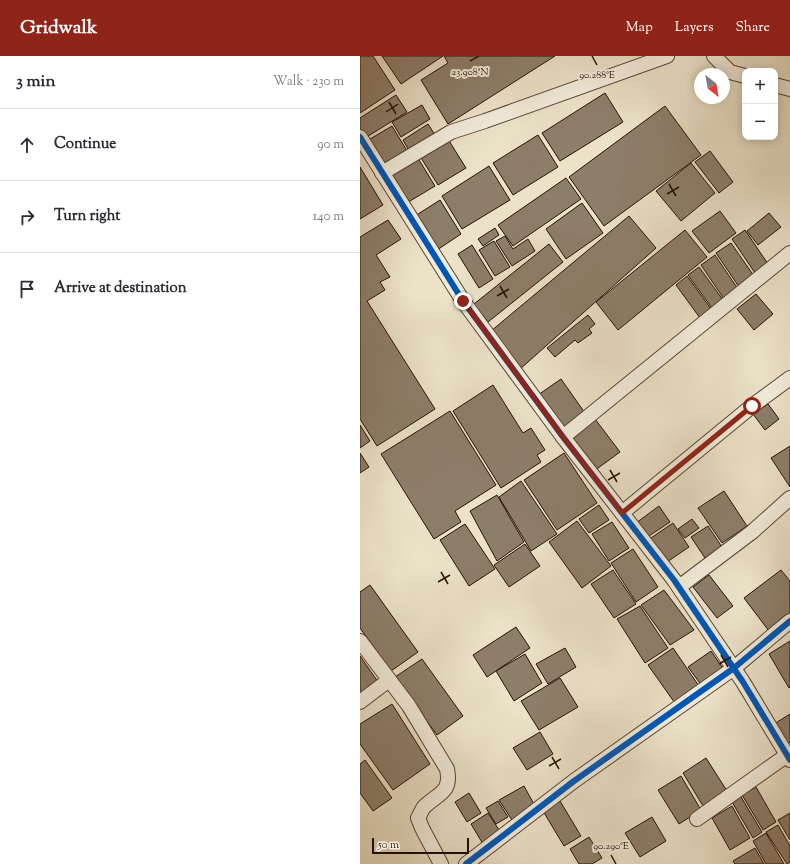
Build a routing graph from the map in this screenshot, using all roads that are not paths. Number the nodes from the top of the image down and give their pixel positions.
1 (667, 56) edge
2 (714, 56) edge
3 (742, 75) edge
4 (778, 86) edge
5 (790, 89) edge
6 (360, 137) edge
7 (382, 173) junction
8 (790, 253) edge
9 (790, 378) edge
10 (563, 437) junction
11 (790, 498) edge
12 (622, 513) junction
13 (679, 587) junction
14 (790, 621) edge
15 (360, 642) edge
16 (734, 668) junction
17 (389, 680) junction
18 (360, 702) edge
19 (789, 756) edge
20 (697, 819) dead end
21 (441, 864) edge
22 (466, 864) edge

1 - 7 street
2 - 3 street
4 - 5 street
6 - 7 street
7 - 10 street
8 - 10 street
9 - 12 street
10 - 12 street
11 - 13 street
12 - 13 street
13 - 16 street
14 - 16 street
15 - 17 street
16 - 19 street
16 - 22 street
17 - 18 street
17 - 21 street
19 - 20 street

